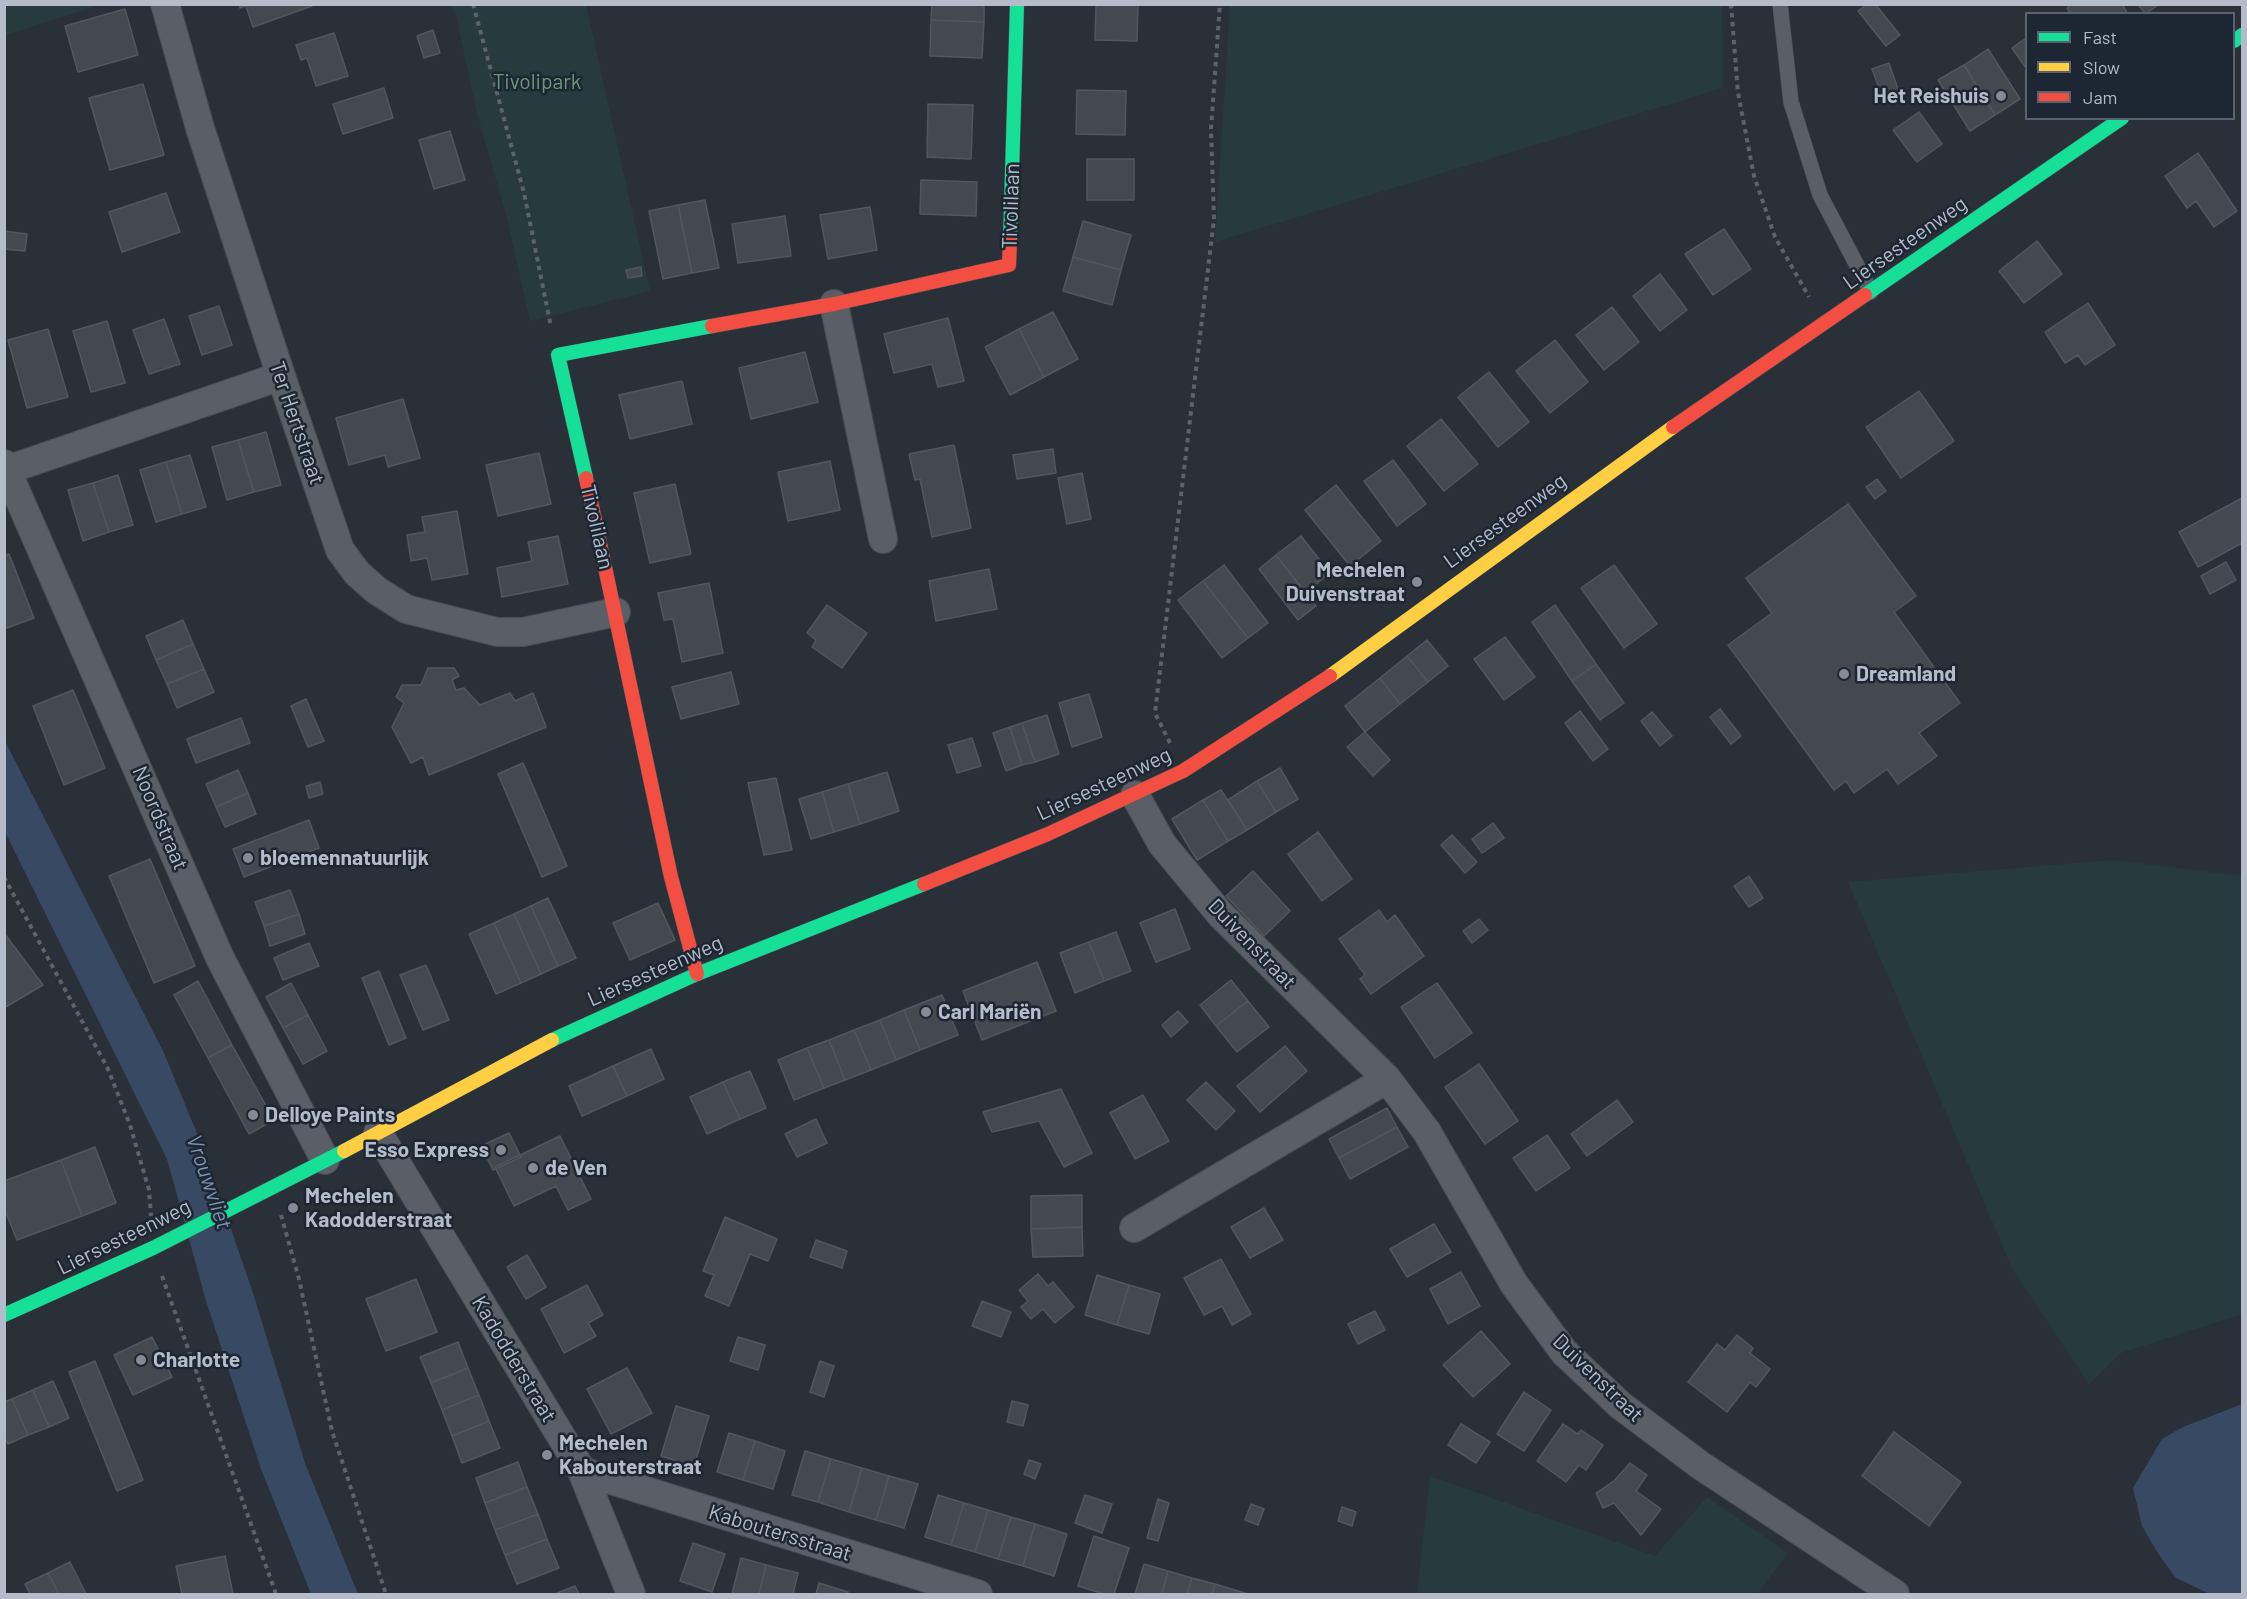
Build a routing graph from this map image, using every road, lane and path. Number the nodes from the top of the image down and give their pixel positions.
1 (165, 4) edge
2 (473, 4) edge
3 (1017, 4) edge
4 (1220, 4) edge
5 (1731, 4) edge
6 (1780, 4) edge
7 (2119, 120) edge
8 (1871, 292) junction
9 (834, 304) junction
10 (1824, 323) junction
11 (558, 355) junction
12 (281, 376) junction
13 (6, 467) edge
14 (883, 539) dead end
15 (616, 612) junction
16 (1183, 771) junction
17 (1135, 795) junction
18 (4, 878) edge
19 (697, 974) junction
20 (1387, 1079) junction
21 (378, 1133) junction
22 (325, 1160) junction
23 (273, 1186) junction
24 (1134, 1228) dead end
25 (153, 1248) junction
26 (4, 1315) edge
27 (582, 1471) junction
28 (276, 1594) edge
29 (386, 1594) edge
30 (631, 1594) edge
31 (978, 1594) edge
32 (1895, 1594) edge

1 - 12 street, Ter Hertstraat
2 - 11 path
3 - 9 main road, Tivolilaan
4 - 16 path
5 - 10 path
6 - 8 lane
7 - 8 main road, Liersesteenweg
8 - 10 main road, Liersesteenweg
9 - 11 main road, Tivolilaan
9 - 14 street
10 - 16 main road, Liersesteenweg
11 - 15 main road, Tivolilaan
12 - 13 street, Noordstraat
12 - 15 street, Ter Hertstraat
13 - 22 street, Noordstraat
15 - 19 main road, Tivolilaan
16 - 17 main road, Liersesteenweg
17 - 19 main road, Liersesteenweg
17 - 20 street, Duivenstraat
18 - 25 path
19 - 21 main road, Liersesteenweg
20 - 24 street
20 - 32 street, Duivenstraat
21 - 22 main road, Liersesteenweg
21 - 27 street, Kadodderstraat
22 - 23 main road, Liersesteenweg
23 - 25 main road, Liersesteenweg
23 - 29 path
25 - 26 main road, Liersesteenweg
25 - 28 path
27 - 30 street, Kadodderstraat
27 - 31 street, Kaboutersstraat

